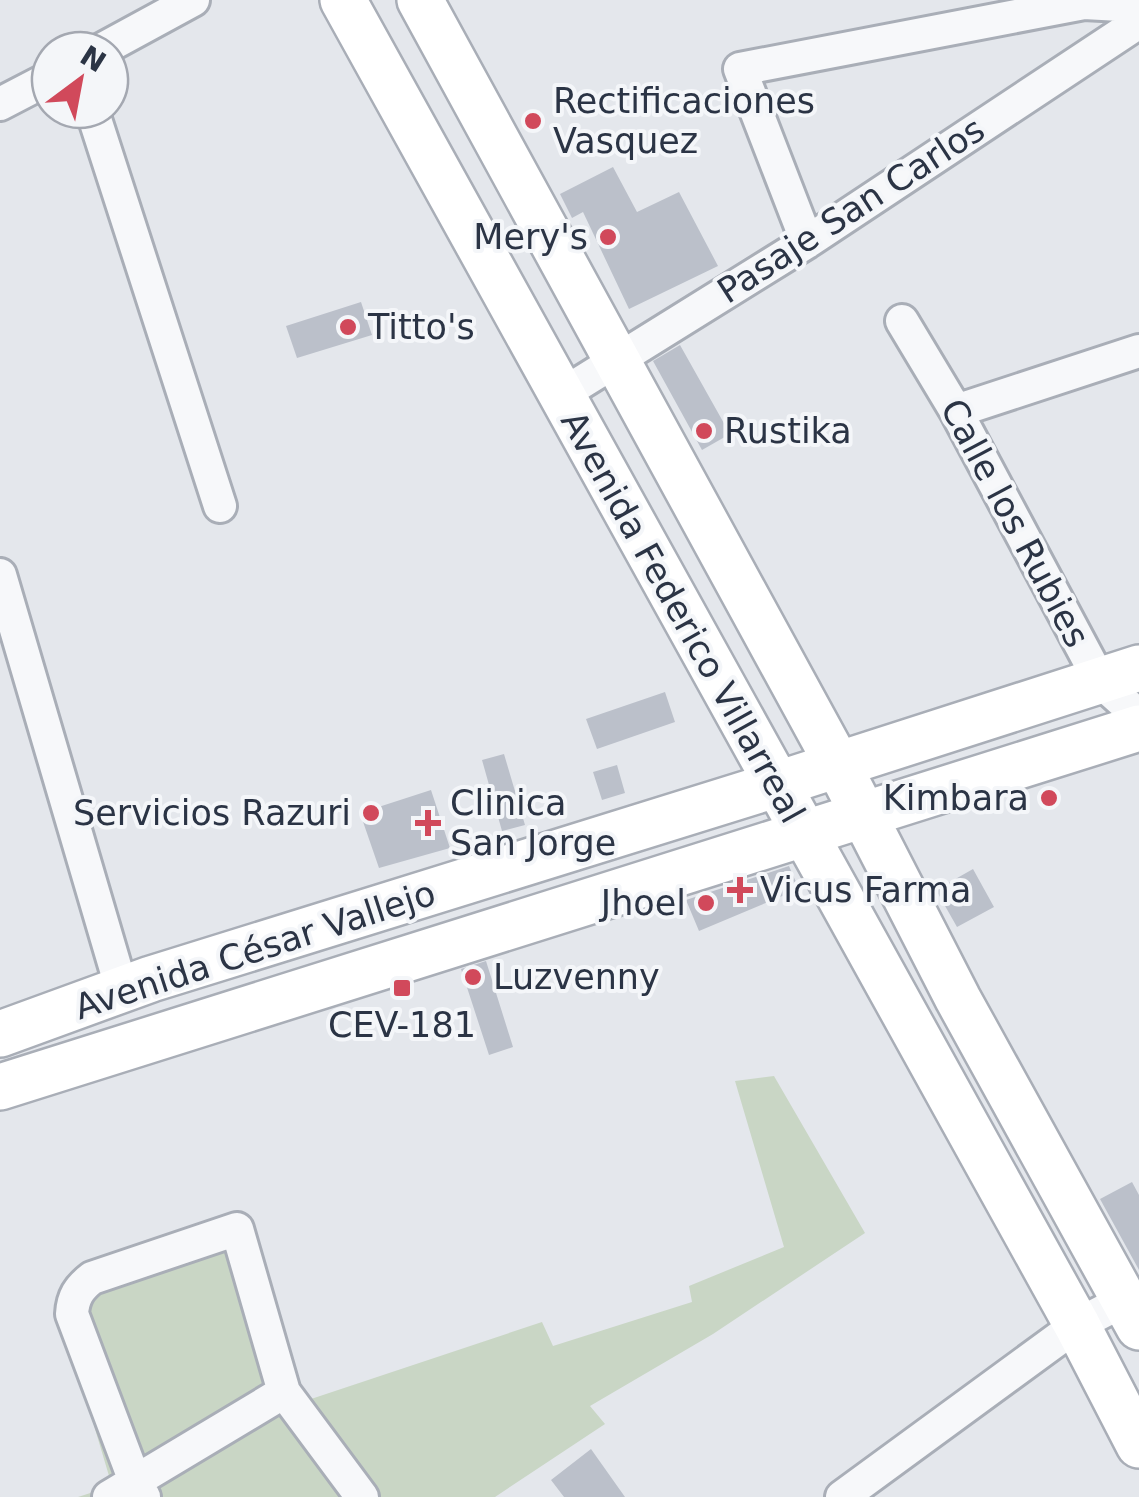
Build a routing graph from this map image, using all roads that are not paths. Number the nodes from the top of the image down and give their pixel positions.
1 (193, 0) edge
2 (343, 0) edge
3 (420, 0) edge
4 (1139, 6) edge
5 (1139, 22) edge
6 (130, 34) edge
7 (30, 88) edge
8 (0, 104) edge
9 (98, 130) edge
10 (493, 132) junction
11 (432, 165) junction
12 (807, 242) junction
13 (902, 321) dead end
14 (1139, 351) edge
15 (617, 359) junction
16 (561, 396) junction
17 (956, 411) junction
18 (220, 506) dead end
19 (2, 589) edge
20 (1119, 674) edge
21 (1139, 716) edge
22 (1139, 728) edge
23 (838, 765) junction
24 (778, 784) junction
25 (863, 816) junction
26 (802, 834) junction
27 (256, 947) junction
28 (122, 990) junction
29 (288, 998) junction
30 (958, 998) junction
31 (906, 1022) junction
32 (0, 1034) edge
33 (8, 1084) edge
34 (1132, 1314) edge
35 (1077, 1326) junction
36 (284, 1392) junction
37 (1139, 1445) edge
38 (130, 1492) edge
39 (362, 1497) edge
40 (842, 1497) edge

1 - 6 street
2 - 11 main road, Avenida Federico Villarreal
3 - 10 main road, Avenida Federico Villarreal
4 - 12 street
5 - 12 street, Pasaje San Carlos
7 - 8 street
9 - 18 street
10 - 11 main road
10 - 15 main road, Avenida Federico Villarreal
11 - 16 main road, Avenida Federico Villarreal
12 - 15 street, Pasaje San Carlos
13 - 17 street, Calle los Rubies
14 - 17 street
15 - 16 street, Pasaje San Carlos
15 - 23 main road, Avenida Federico Villarreal
16 - 24 main road, Avenida Federico Villarreal
17 - 20 street, Calle los Rubies
19 - 28 street
20 - 21 street, Calle los Rubies
20 - 23 main road, Avenida César Vallejo
22 - 25 main road, Avenida César Vallejo
23 - 24 main road, Avenida César Vallejo
23 - 25 main road, Avenida Federico Villarreal
24 - 26 main road, Avenida Federico Villarreal
24 - 27 main road, Avenida César Vallejo
25 - 26 main road, Avenida César Vallejo
25 - 30 main road, Avenida Federico Villarreal
26 - 29 main road, Avenida César Vallejo
26 - 31 main road, Avenida Federico Villarreal
27 - 28 main road, Avenida César Vallejo
27 - 29 main road
28 - 32 main road, Avenida César Vallejo
29 - 33 main road, Avenida César Vallejo
30 - 31 main road
30 - 34 main road, Avenida Federico Villarreal
31 - 35 main road, Avenida Federico Villarreal
32 - 33 main road
34 - 35 street
35 - 37 main road, Avenida Federico Villarreal
35 - 40 street
36 - 38 street
36 - 38 street
36 - 39 street

